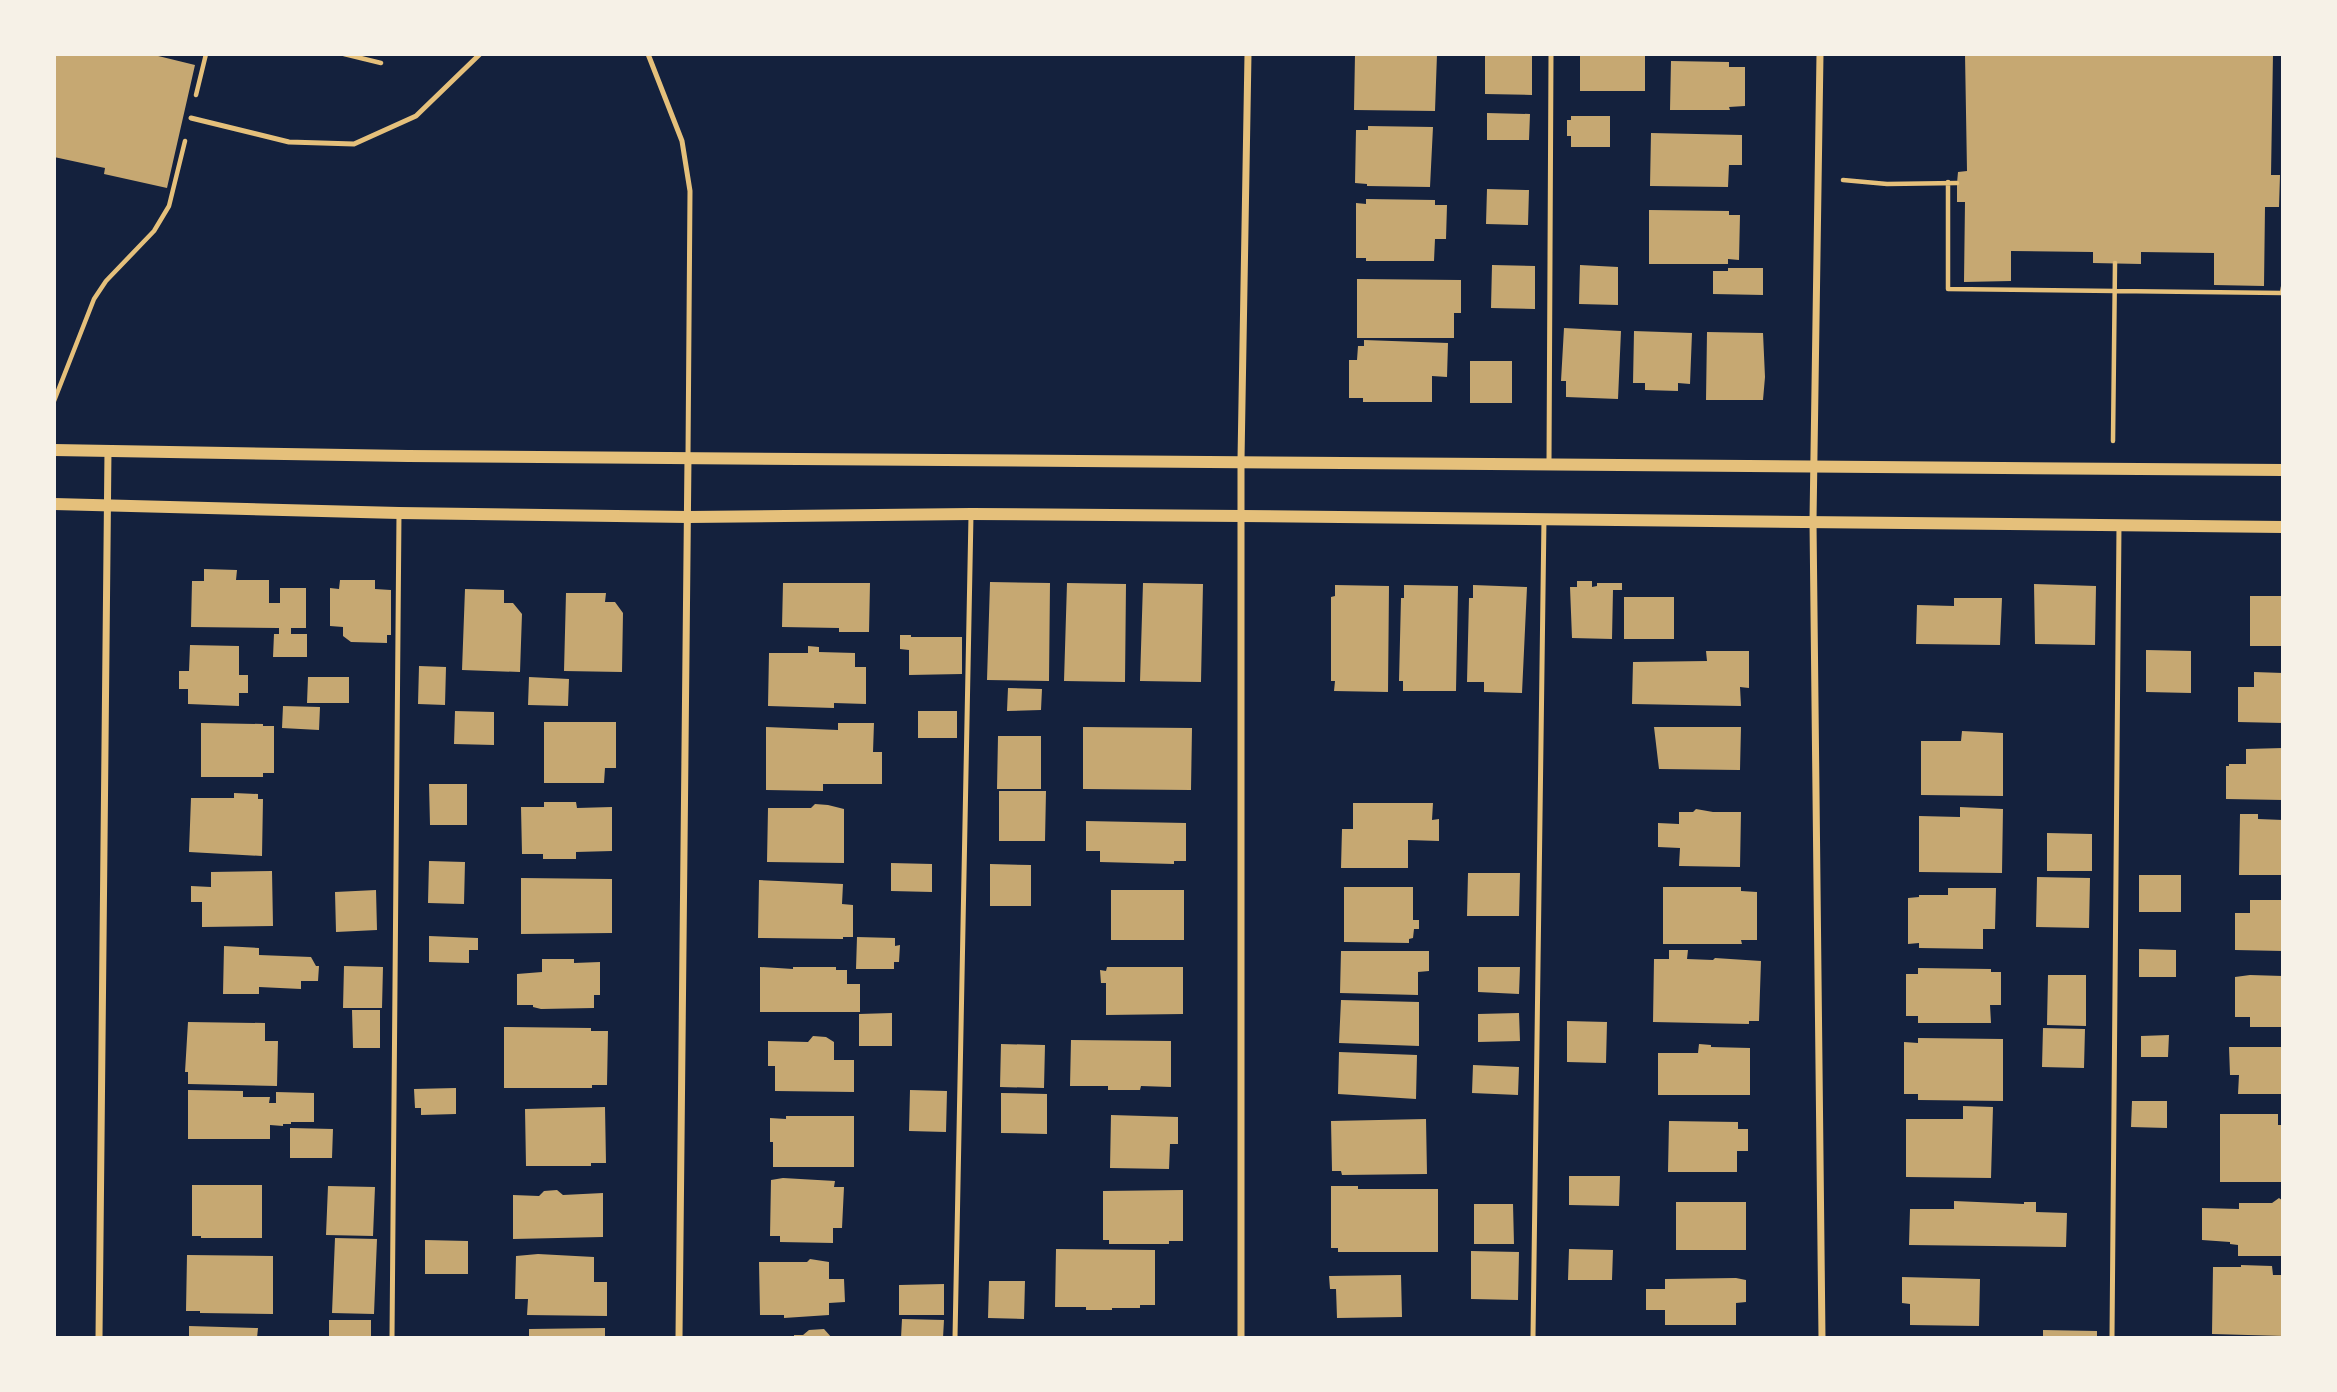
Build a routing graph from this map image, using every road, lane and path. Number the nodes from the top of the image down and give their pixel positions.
1 (206, 54) edge
2 (344, 54) edge
3 (480, 54) edge
4 (648, 54) edge
5 (1248, 54) edge
6 (1551, 54) edge
7 (1820, 54) edge
8 (381, 63) dead end
9 (191, 118) junction
10 (1818, 178) junction
11 (1948, 182) junction
12 (1957, 183) dead end
13 (2115, 264) dead end
14 (2283, 287) edge
15 (2115, 290) junction
16 (54, 401) edge
17 (54, 450) edge
18 (108, 450) junction
19 (688, 456) junction
20 (1241, 460) junction
21 (1549, 464) junction
22 (1813, 466) junction
23 (2113, 467) junction
24 (2283, 470) edge
25 (54, 504) edge
26 (107, 505) junction
27 (399, 513) junction
28 (971, 514) junction
29 (1241, 516) junction
30 (688, 517) junction
31 (1544, 518) junction
32 (1813, 521) junction
33 (2119, 525) junction
34 (2283, 527) edge
35 (99, 1338) edge
36 (392, 1338) edge
37 (679, 1338) edge
38 (955, 1338) edge
39 (1241, 1338) edge
40 (1533, 1338) edge
41 (1822, 1338) edge
42 (2112, 1338) edge

1 - 9 path
2 - 8 path
3 - 9 lane
4 - 19 lane
5 - 20 street
6 - 21 lane
7 - 10 street
9 - 16 path
10 - 11 path
10 - 22 street
11 - 12 path
11 - 15 path
13 - 15 path
14 - 15 path
15 - 23 path
17 - 18 street
18 - 19 street
18 - 26 street
19 - 20 street
19 - 30 street
20 - 21 street
20 - 29 street
21 - 22 street
22 - 23 street
22 - 32 street
23 - 24 street
25 - 26 street
26 - 27 street
26 - 35 street
27 - 30 street
27 - 36 lane
28 - 29 street
28 - 30 street
28 - 38 lane
29 - 31 street
29 - 39 street
30 - 37 street
31 - 32 street
31 - 40 lane
32 - 33 street
32 - 41 street
33 - 34 street
33 - 42 lane

